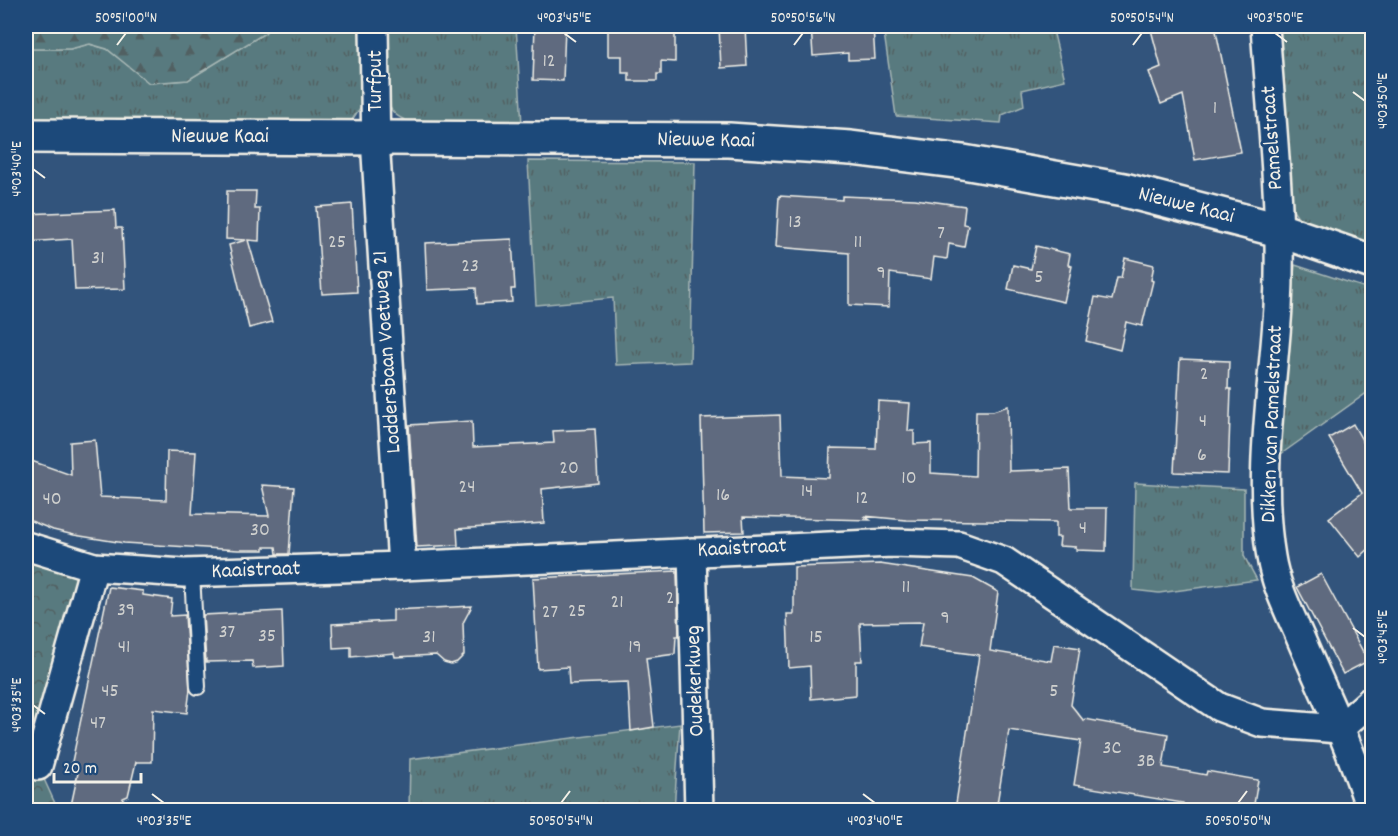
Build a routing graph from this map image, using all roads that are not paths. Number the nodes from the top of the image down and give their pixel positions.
1 (374, 26) edge
2 (1265, 26) edge
3 (26, 136) edge
4 (376, 137) junction
5 (1279, 240) junction
6 (1372, 262) edge
7 (26, 546) edge
8 (692, 552) junction
9 (402, 566) junction
10 (94, 567) junction
11 (192, 573) junction
12 (198, 687) dead end
13 (1372, 700) edge
14 (1339, 729) junction
15 (38, 766) dead end
16 (699, 810) edge
17 (1370, 810) edge

1 - 4 street, Turfput
2 - 5 street, Pamelstraat
3 - 4 main road, Nieuwe Kaai
4 - 5 main road, Nieuwe Kaai
4 - 9 street, Loddersbaan Voetweg 21
5 - 6 main road, Nieuwe Kaai
5 - 14 street, Dikken van Pamelstraat
7 - 10 street, Kaaistraat
8 - 9 street, Kaaistraat
8 - 14 street, Kaaistraat
8 - 16 street, Oudekerkweg
9 - 11 street, Kaaistraat
10 - 11 street, Kaaistraat
10 - 15 street
11 - 12 lane
13 - 14 street
14 - 17 street, Dikken van Pamelstraat

